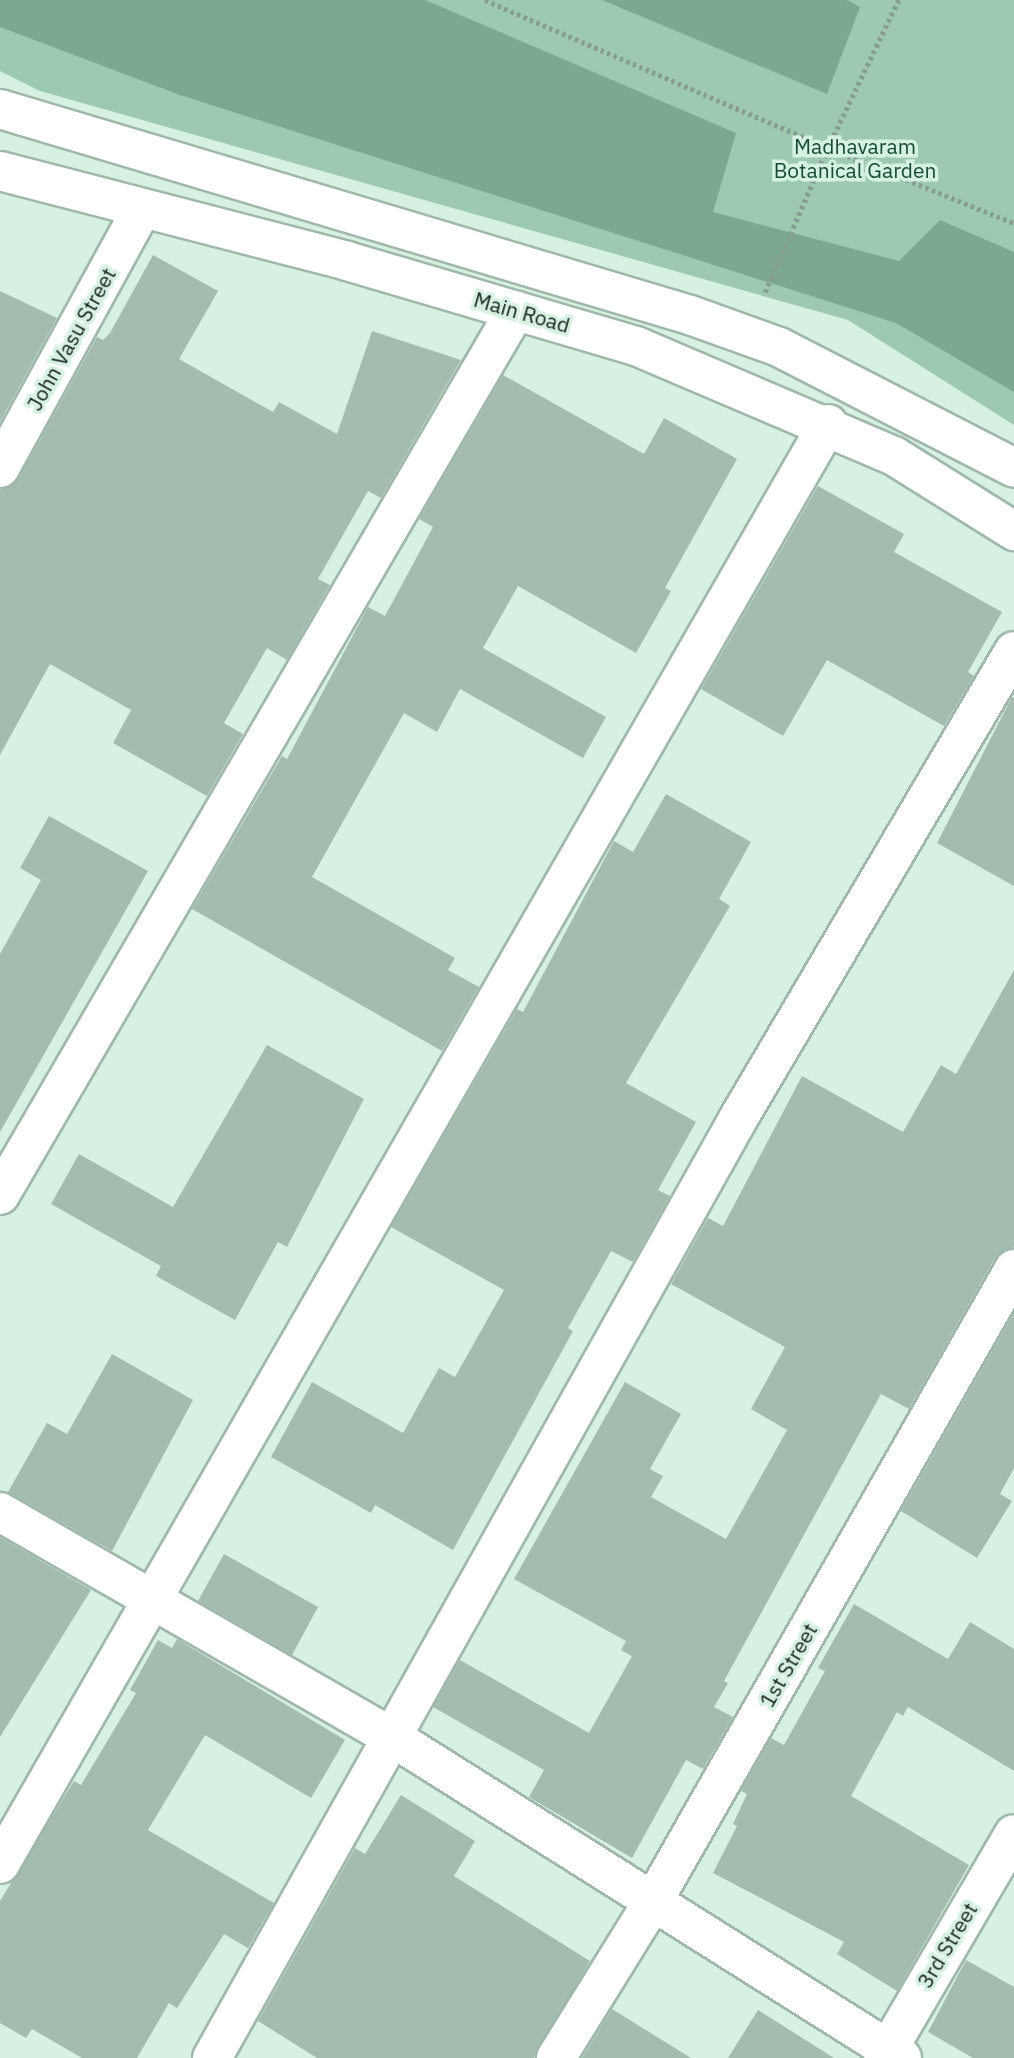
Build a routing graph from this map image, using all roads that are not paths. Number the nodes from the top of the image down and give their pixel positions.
1 (0, 109) edge
2 (0, 171) edge
3 (141, 210) junction
4 (516, 310) junction
5 (828, 424) junction
6 (0, 468) edge
7 (1014, 468) edge
8 (1014, 531) edge
9 (1014, 651) edge
10 (0, 1195) edge
11 (1014, 1269) edge
12 (0, 1512) edge
13 (151, 1601) junction
14 (395, 1739) junction
15 (1014, 1834) edge
16 (0, 1864) edge
17 (652, 1903) junction
18 (891, 2055) edge
19 (212, 2058) edge
20 (556, 2058) edge

1 - 7 street
2 - 3 street, Main Road
3 - 4 street, Main Road
3 - 6 street, John Vasu Street
4 - 5 street, Main Road
4 - 10 street
5 - 8 street, Main Road
5 - 13 street
9 - 14 street
11 - 17 street, 1st Street
12 - 13 street
13 - 14 street
13 - 16 street
14 - 17 street
14 - 19 street
15 - 18 street, 3rd Street
17 - 18 street
17 - 20 street, 1st Street

